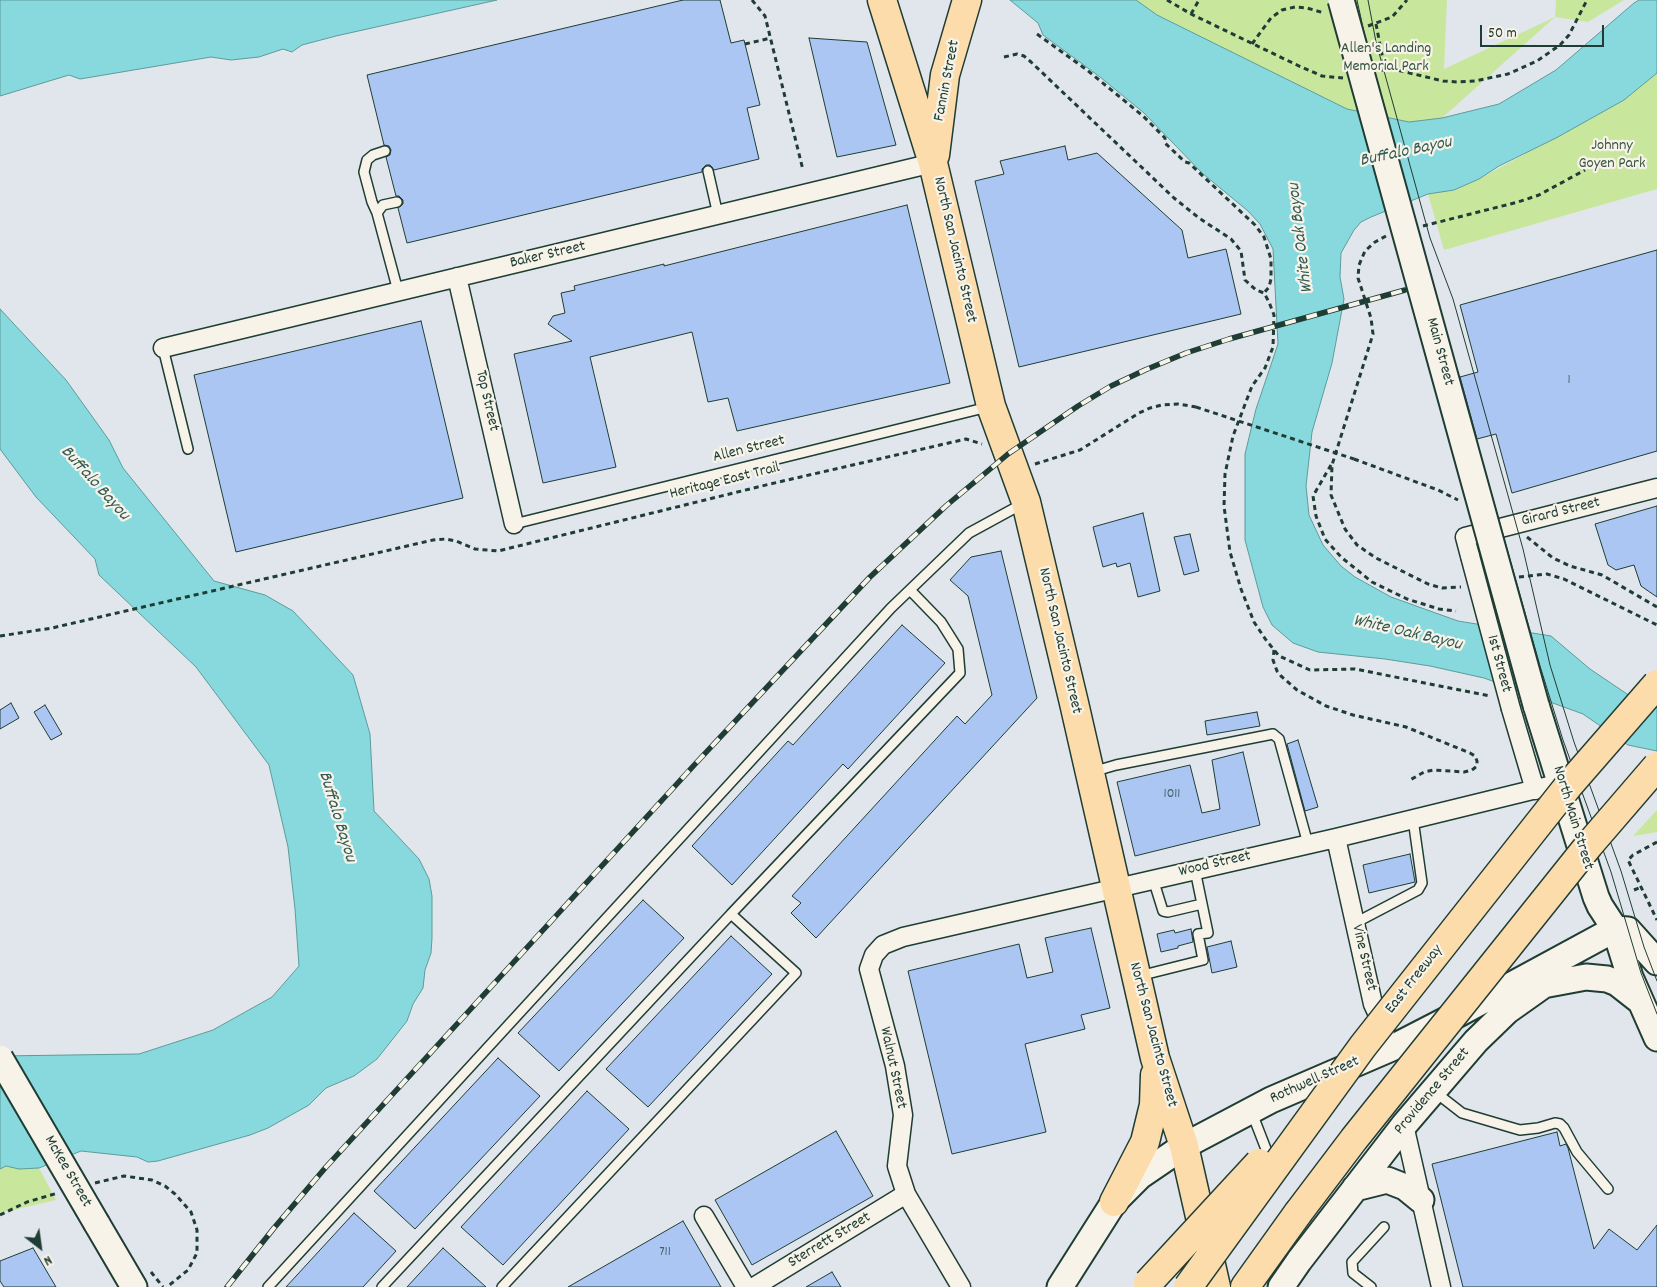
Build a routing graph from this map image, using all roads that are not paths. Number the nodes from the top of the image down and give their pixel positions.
1 (882, 0) edge
2 (967, 0) edge
3 (1341, 0) edge
4 (385, 151) dead end
5 (933, 163) junction
6 (708, 171) dead end
7 (397, 202) dead end
8 (377, 213) junction
9 (718, 215) junction
10 (458, 277) junction
11 (398, 291) junction
12 (163, 348) joint
13 (991, 406) junction
14 (188, 449) dead end
15 (1657, 488) edge
16 (1026, 502) junction
17 (514, 524) joint
18 (1465, 537) joint
19 (910, 590) junction
20 (1657, 684) edge
21 (1536, 705) joint
22 (1657, 766) edge
23 (1090, 772) junction
24 (1560, 783) junction
25 (1535, 790) junction
26 (1413, 819) junction
27 (1336, 838) junction
28 (1308, 844) junction
29 (1195, 870) junction
30 (1153, 879) junction
31 (1116, 888) junction
32 (1202, 904) junction
33 (732, 914) junction
34 (1355, 923) junction
35 (1615, 929) junction
36 (874, 955) joint
37 (1657, 962) edge
38 (1136, 976) junction
39 (1543, 985) junction
40 (1641, 1002) junction
41 (1657, 1038) edge
42 (1363, 1046) junction
43 (1394, 1047) junction
44 (0, 1058) edge
45 (1433, 1091) junction
46 (1160, 1093) junction
47 (1251, 1110) junction
48 (1404, 1125) junction
49 (1184, 1146) junction
50 (1271, 1162) dead end
51 (1355, 1188) junction
52 (1608, 1189) dead end
53 (906, 1194) junction
54 (1421, 1200) junction
55 (1114, 1202) junction
56 (704, 1216) dead end
57 (1384, 1227) dead end
58 (140, 1276) edge
59 (1250, 1282) edge
60 (1147, 1285) edge
61 (268, 1287) edge
62 (382, 1287) edge
63 (502, 1287) edge
64 (746, 1287) edge
65 (754, 1287) edge
66 (961, 1287) edge
67 (1060, 1287) edge
68 (1188, 1287) edge
69 (1216, 1287) edge
70 (1281, 1287) edge
71 (1371, 1287) edge
72 (1441, 1287) edge

1 - 5 main road, North San Jacinto Street
2 - 5 main road, Fannin Street
3 - 21 main road, Main Street, bridge
4 - 8 lane
5 - 9 street, Baker Street
5 - 13 main road, North San Jacinto Street
6 - 9 lane
7 - 8 lane
8 - 11 lane
9 - 10 street, Baker Street
10 - 11 street, Baker Street
10 - 17 street, Top Street
11 - 12 street, Baker Street
12 - 14 lane
13 - 16 main road, North San Jacinto Street
13 - 17 lane, Allen Street
15 - 18 street, Girard Street
16 - 19 lane
16 - 23 main road, North San Jacinto Street
18 - 25 street, 1st Street, bridge
19 - 33 lane
19 - 61 lane
20 - 42 main road, East Freeway, bridge
21 - 24 main road, North Main Street
22 - 59 main road, bridge
23 - 28 lane
23 - 31 main road, North San Jacinto Street
24 - 25 street, Wood Street
24 - 35 main road, North Main Street
25 - 26 street, Wood Street
26 - 27 street, Wood Street
26 - 34 lane
27 - 28 street, Wood Street
27 - 34 street, Vine Street
28 - 29 street, Wood Street
29 - 30 street, Wood Street
29 - 32 lane
30 - 31 street, Wood Street
30 - 32 lane
31 - 36 street, Wood Street
31 - 38 main road, North San Jacinto Street
32 - 38 lane
33 - 62 lane
33 - 63 lane
34 - 43 street, Vine Street
35 - 37 main road
35 - 39 main road, Providence Street
35 - 40 main road, North Main Street
35 - 43 main road, Rothwell Street
36 - 53 street, Walnut Street
38 - 46 main road, North San Jacinto Street
39 - 40 main road
39 - 45 main road, Providence Street
40 - 41 main road, North Main Street
42 - 60 main road, bridge
42 - 68 main road, East Freeway, bridge
43 - 45 street, Vine Street
43 - 47 main road, Rothwell Street
44 - 58 main road, McKee Street, bridge
45 - 48 main road, Providence Street
45 - 52 lane
46 - 49 main road, North San Jacinto Street
46 - 55 main road, North San Jacinto Street
47 - 49 main road, Rothwell Street
47 - 50 lane
48 - 51 main road, Providence Street
48 - 54 street
49 - 55 main road, Rothwell Street
49 - 69 main road, North San Jacinto Street
51 - 54 main road
51 - 70 main road, Providence Street
53 - 65 street, Sterrett Street
53 - 66 street, Walnut Street
54 - 72 street
55 - 67 main road, Rothwell Street
56 - 64 street
57 - 71 lane

